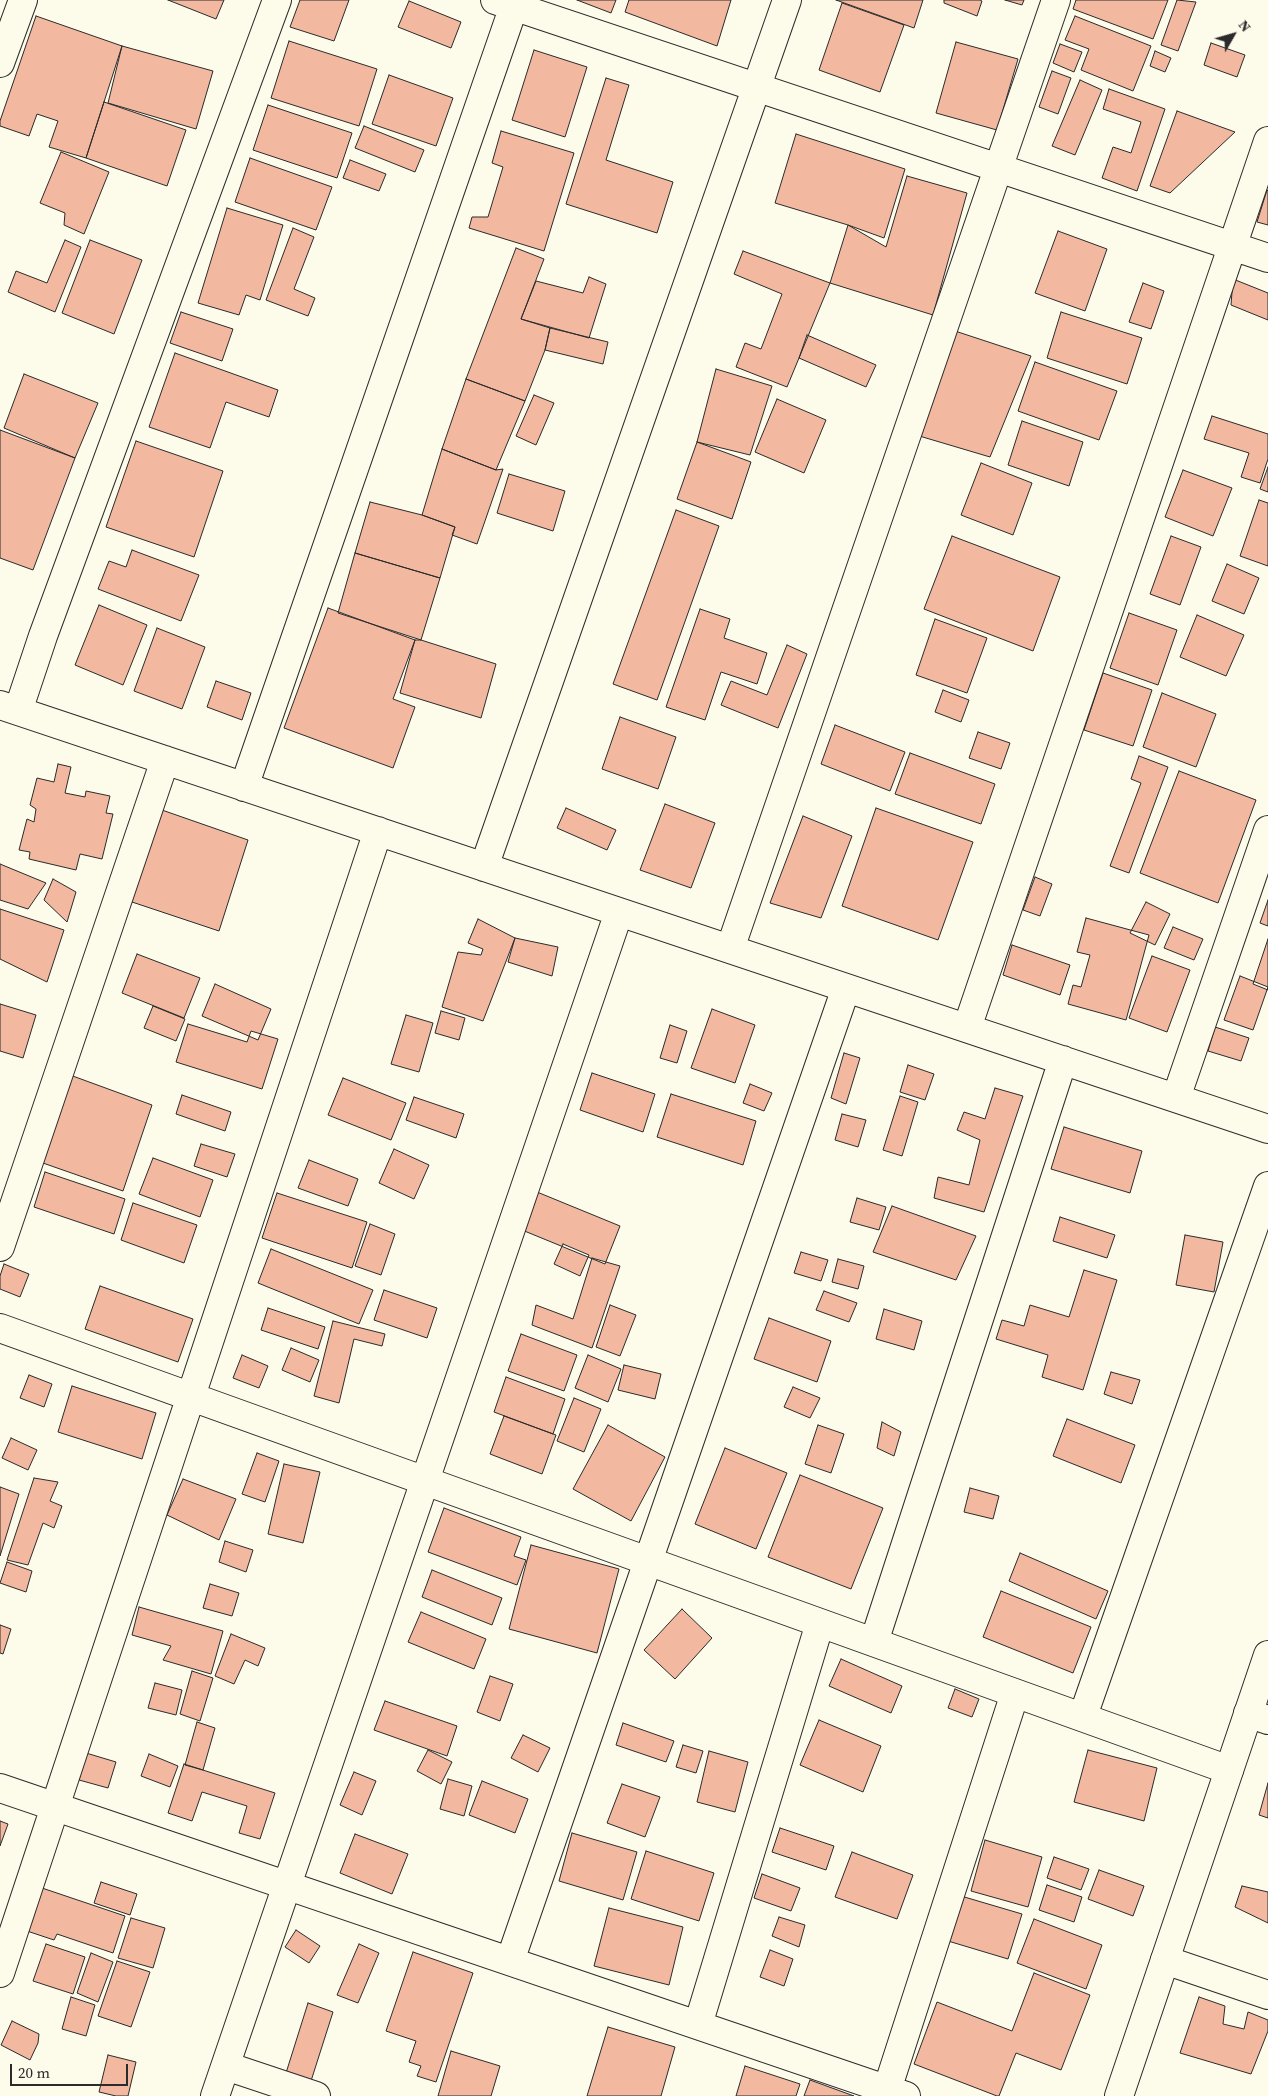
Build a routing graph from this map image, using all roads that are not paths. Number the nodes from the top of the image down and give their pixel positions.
1 (23, 0) edge
2 (277, 0) edge
3 (787, 0) edge
4 (1056, 0) edge
5 (508, 2) edge
6 (0, 64) edge
7 (756, 87) junction
8 (1268, 141) edge
9 (998, 168) junction
10 (1232, 246) junction
11 (1268, 258) edge
12 (9, 708) edge
13 (165, 760) junction
14 (244, 787) junction
15 (1268, 830) edge
16 (378, 831) junction
17 (484, 867) junction
18 (619, 912) junction
19 (730, 949) junction
20 (846, 988) junction
21 (967, 1028) junction
22 (1063, 1060) junction
23 (1176, 1098) junction
24 (1268, 1129) edge
25 (1268, 1186) edge
26 (0, 1247) edge
27 (0, 1328) edge
28 (191, 1397) junction
29 (425, 1481) junction
30 (648, 1561) junction
31 (820, 1623) junction
32 (874, 1642) junction
33 (1268, 1655) edge
34 (1015, 1693) junction
35 (1083, 1716) junction
36 (1258, 1717) edge
37 (1229, 1770) junction
38 (0, 1788) edge
39 (55, 1807) junction
40 (287, 1884) junction
41 (1165, 1960) junction
42 (510, 1961) junction
43 (0, 1973) edge
44 (1268, 1995) edge
45 (698, 2025) junction
46 (226, 2066) junction
47 (893, 2094) edge
48 (215, 2096) edge
49 (316, 2096) edge
50 (1119, 2096) edge

1 - 6 street
2 - 12 street
3 - 7 street
4 - 9 street
5 - 7 street
5 - 14 street
7 - 9 street
7 - 17 street
8 - 10 street
9 - 10 street
9 - 19 street
10 - 11 street
10 - 21 street
12 - 13 street
13 - 14 street
13 - 26 street
14 - 16 street
15 - 23 street
16 - 17 street
16 - 28 street
17 - 18 street
18 - 19 street
18 - 29 street
19 - 20 street
20 - 21 street
20 - 30 street
21 - 22 street
22 - 23 street
22 - 32 street
23 - 24 street
25 - 35 street
27 - 28 street
28 - 29 street
28 - 39 street
29 - 30 street
29 - 40 street
30 - 31 street
30 - 42 street
31 - 32 street
31 - 45 street
32 - 34 street
33 - 36 street
34 - 35 street
34 - 47 street
35 - 37 street
36 - 37 street
37 - 41 street
38 - 39 street
39 - 40 street
39 - 43 street
40 - 42 street
40 - 46 street
41 - 44 street
41 - 50 street
42 - 45 street
45 - 47 street
46 - 48 street
46 - 49 street

